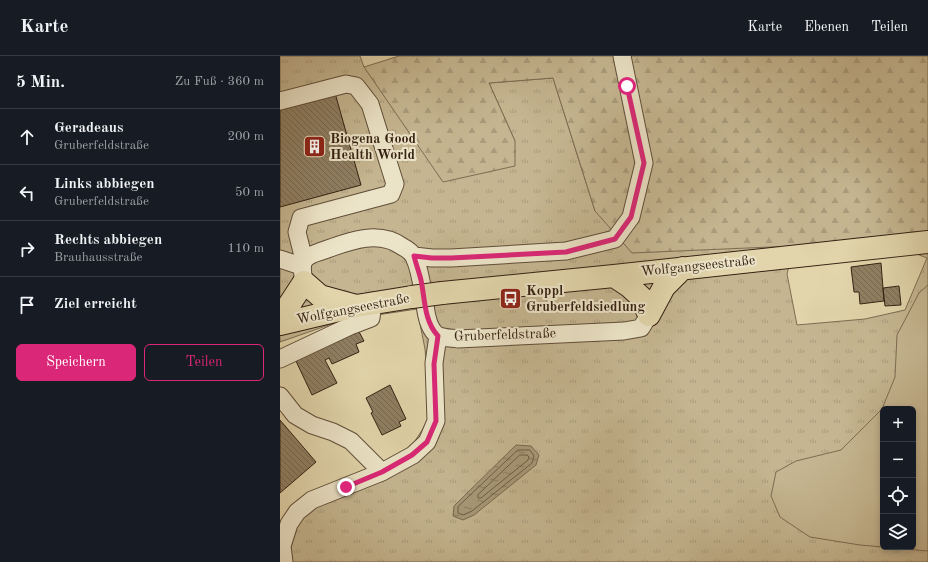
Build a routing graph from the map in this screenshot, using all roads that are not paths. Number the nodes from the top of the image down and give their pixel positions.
1 (622, 56) edge
2 (280, 101) edge
3 (928, 242) edge
4 (414, 256) junction
5 (280, 259) edge
6 (683, 268) junction
7 (303, 269) junction
8 (614, 276) junction
9 (364, 304) junction
10 (649, 315) junction
11 (280, 319) edge
12 (280, 324) edge
13 (438, 336) junction
14 (280, 359) edge
15 (280, 396) edge
16 (382, 472) junction
17 (284, 562) edge

1 - 4 street
2 - 7 street
3 - 6 main road, Wolfgangseestraße
4 - 7 street
4 - 13 street, Gruberfeldstraße
5 - 7 street
6 - 8 main road, Wolfgangseestraße
6 - 10 main road
7 - 9 main road
7 - 11 main road
8 - 9 main road, Wolfgangseestraße, bridge
8 - 10 main road
9 - 12 main road, Wolfgangseestraße
9 - 14 street
10 - 13 street, Gruberfeldstraße
13 - 16 street
15 - 16 street
16 - 17 street

